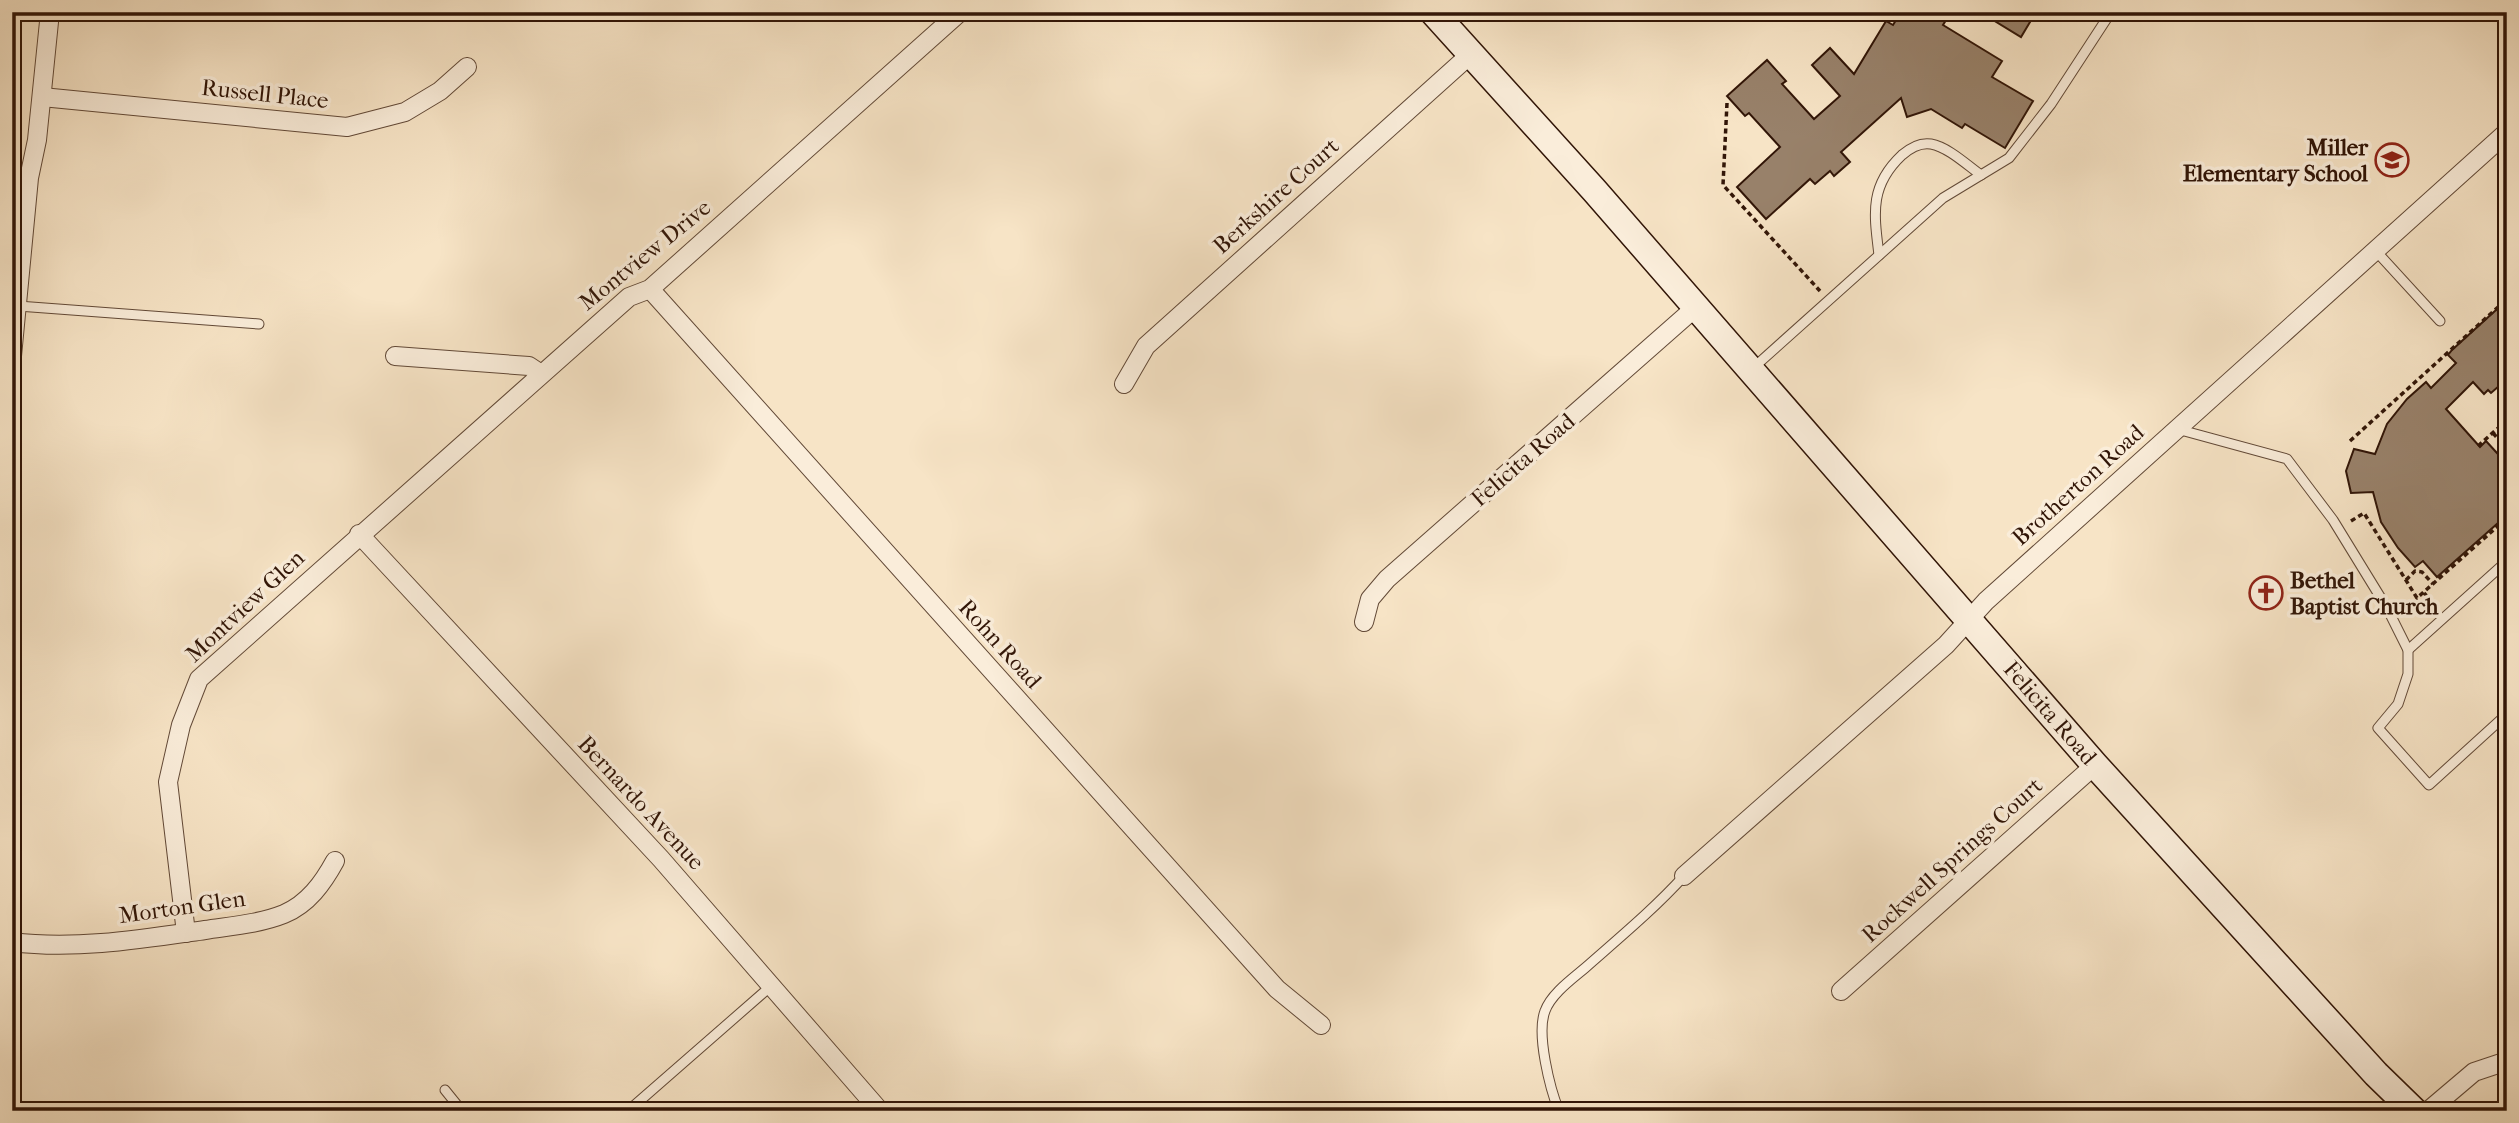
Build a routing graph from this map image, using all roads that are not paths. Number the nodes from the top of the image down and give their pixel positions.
1 (50, 12) edge
2 (960, 12) edge
3 (1433, 12) edge
4 (2111, 12) edge
5 (1472, 53) junction
6 (467, 67) dead end
7 (42, 97) junction
8 (2507, 132) edge
9 (1981, 175) junction
10 (2375, 250) junction
11 (1879, 255) junction
12 (650, 289) junction
13 (18, 306) junction
14 (1696, 307) junction
15 (2440, 321) dead end
16 (259, 324) dead end
17 (12, 356) edge
18 (395, 356) dead end
19 (1751, 371) junction
20 (541, 374) junction
21 (1124, 384) dead end
22 (2177, 429) junction
23 (359, 534) junction
24 (2507, 561) edge
25 (1970, 620) junction
26 (1364, 622) dead end
27 (2408, 650) junction
28 (2507, 714) edge
29 (2095, 765) junction
30 (335, 861) dead end
31 (1684, 876) joint
32 (186, 933) junction
33 (12, 942) edge
34 (771, 986) junction
35 (1841, 991) dead end
36 (1321, 1025) dead end
37 (2507, 1060) edge
38 (444, 1090) dead end
39 (462, 1111) edge
40 (628, 1111) edge
41 (880, 1111) edge
42 (1559, 1111) edge
43 (2414, 1111) edge
44 (2428, 1111) edge

1 - 7 street
2 - 12 street, Montview Drive
3 - 5 main road, Felicita Road
4 - 9 lane
5 - 14 main road, Felicita Road
5 - 21 street, Berkshire Court
6 - 7 street, Russell Place
7 - 13 street
8 - 10 street, Brotherton Road
9 - 11 lane
9 - 11 lane
10 - 15 lane
10 - 22 street, Brotherton Road
11 - 19 lane
12 - 20 street, Montview Drive
12 - 36 street, Rohn Road
13 - 16 lane
13 - 17 street
14 - 19 main road, Felicita Road
14 - 26 street, Felicita Road
18 - 20 street
19 - 25 main road, Felicita Road
20 - 23 street, Montview Drive
22 - 25 street, Brotherton Road
22 - 27 lane
23 - 32 street, Montview Glen
23 - 34 street, Bernardo Avenue
24 - 27 lane
25 - 29 main road, Felicita Road
25 - 31 street, Brotherton Road
27 - 28 lane
29 - 35 street, Rockwell Springs Court
29 - 43 main road, Felicita Road
30 - 32 street, Morton Glen
31 - 42 lane
32 - 33 street, Morton Glen
34 - 40 lane
34 - 41 street, Bernardo Avenue
37 - 44 street
38 - 39 lane

